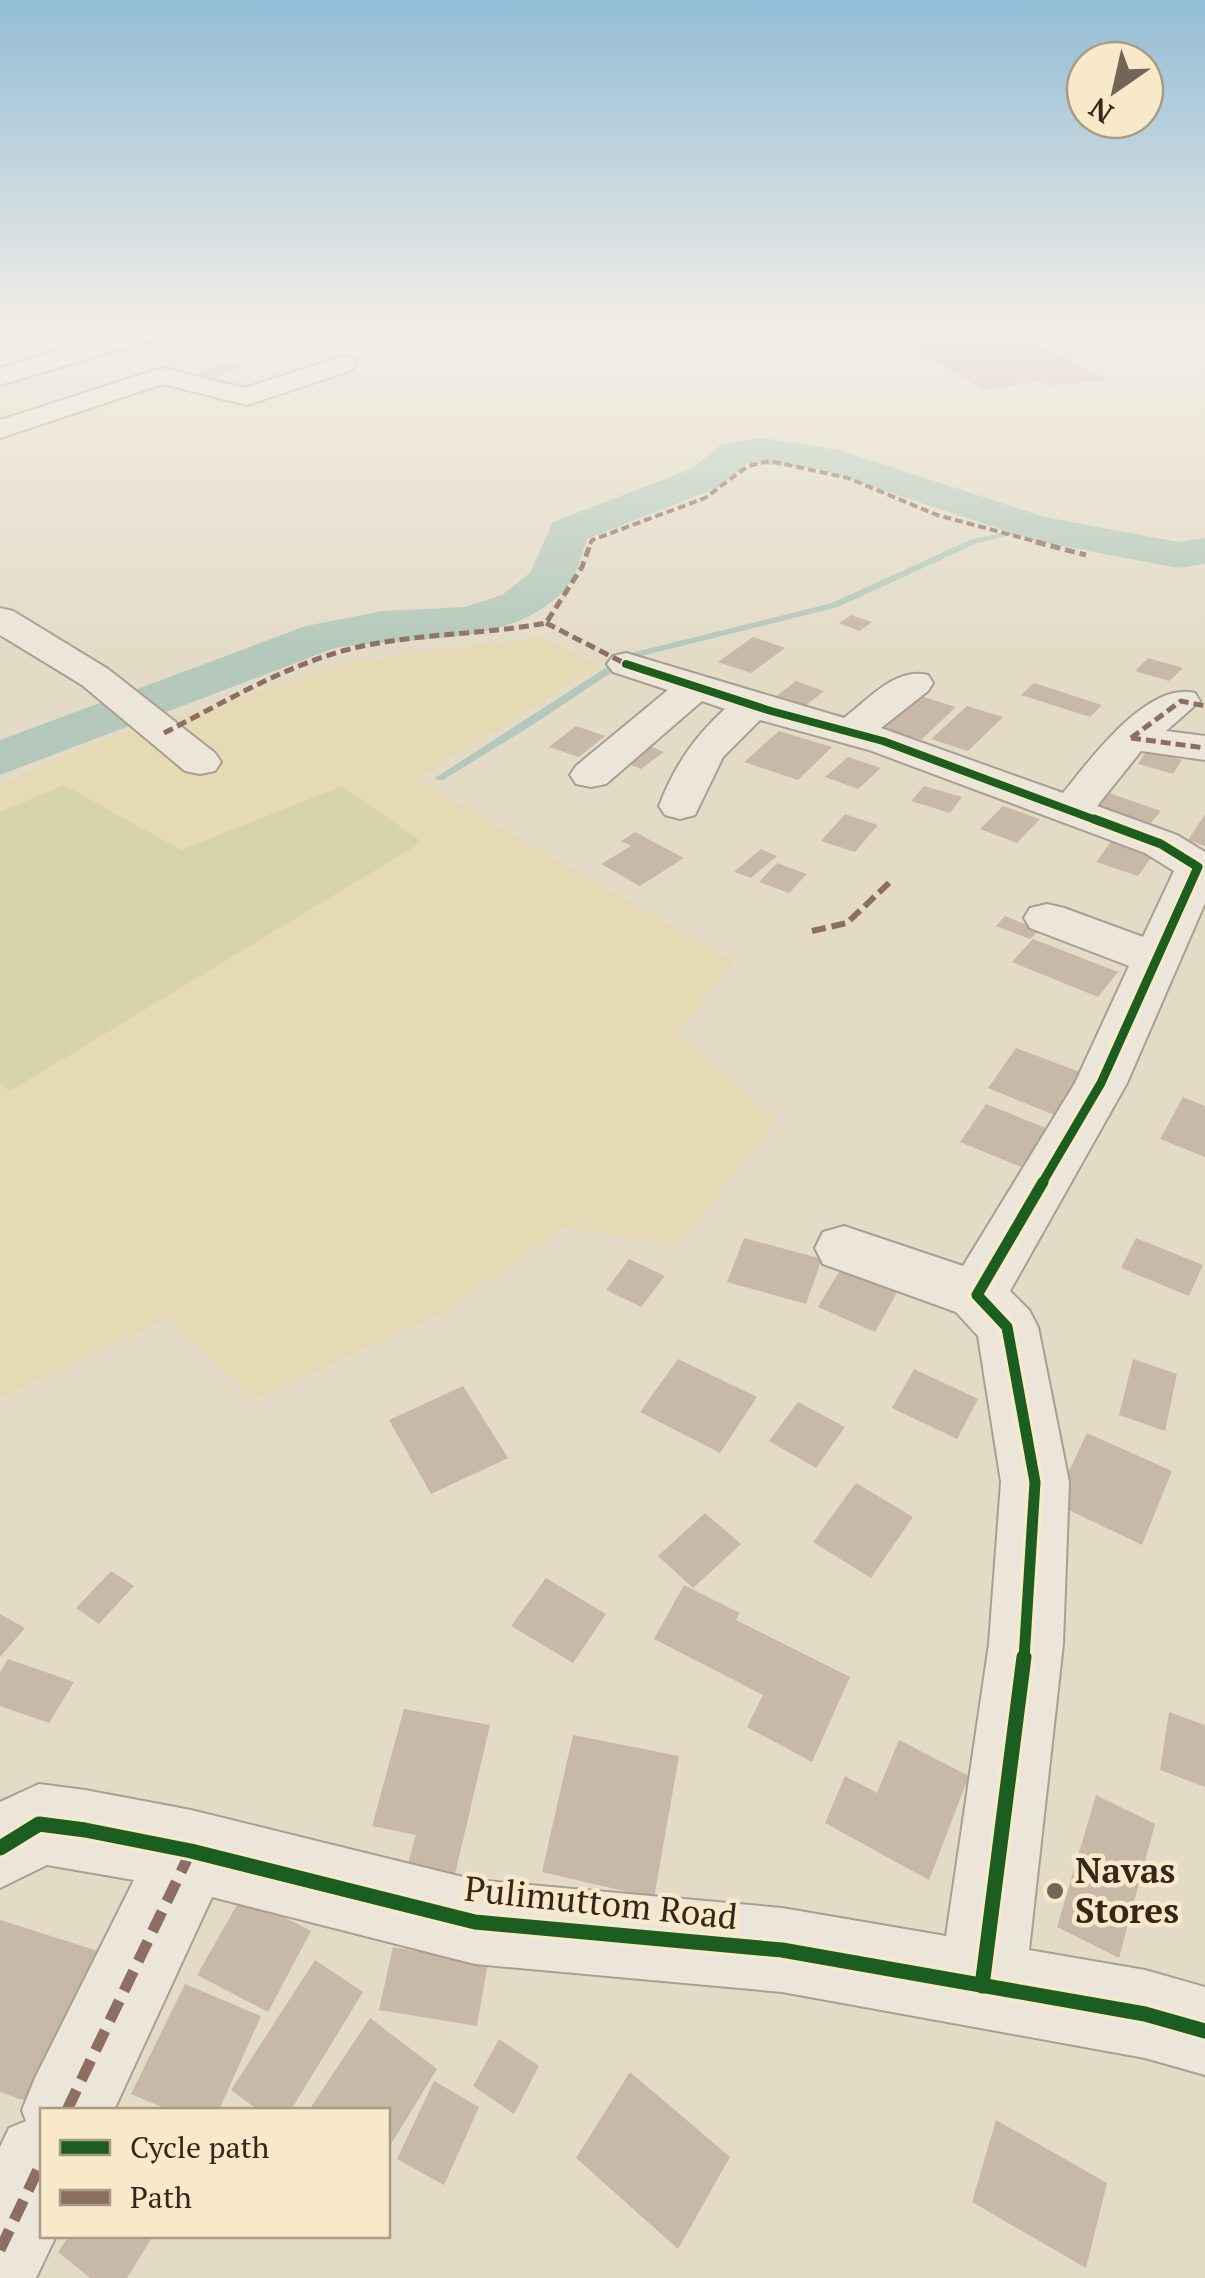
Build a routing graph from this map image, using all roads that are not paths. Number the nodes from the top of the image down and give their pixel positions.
1 (0, 619) edge
2 (626, 664) dead end
3 (914, 683) dead end
4 (696, 686) junction
5 (1181, 701) dead end
6 (754, 705) junction
7 (851, 732) junction
8 (1131, 738) junction
9 (1205, 748) edge
10 (200, 762) dead end
11 (591, 775) dead end
12 (680, 806) dead end
13 (1071, 810) junction
14 (1048, 918) dead end
15 (1156, 959) junction
16 (844, 1248) dead end
17 (977, 1294) junction
18 (0, 1848) edge
19 (191, 1852) junction
20 (982, 1986) junction
21 (1205, 2030) edge
22 (68, 2108) edge
23 (40, 2165) edge
24 (0, 2250) edge

1 - 10 street
2 - 4 street
3 - 7 street
4 - 6 street
4 - 11 street
5 - 8 street
6 - 7 street
6 - 12 street
7 - 13 street
8 - 9 street
8 - 13 street
13 - 15 street
14 - 15 street
15 - 17 street
16 - 17 street
17 - 20 street
18 - 19 street, Pulimuttom Road
19 - 20 street, Pulimuttom Road
19 - 22 street
20 - 21 street, Pulimuttom Road
23 - 24 street

